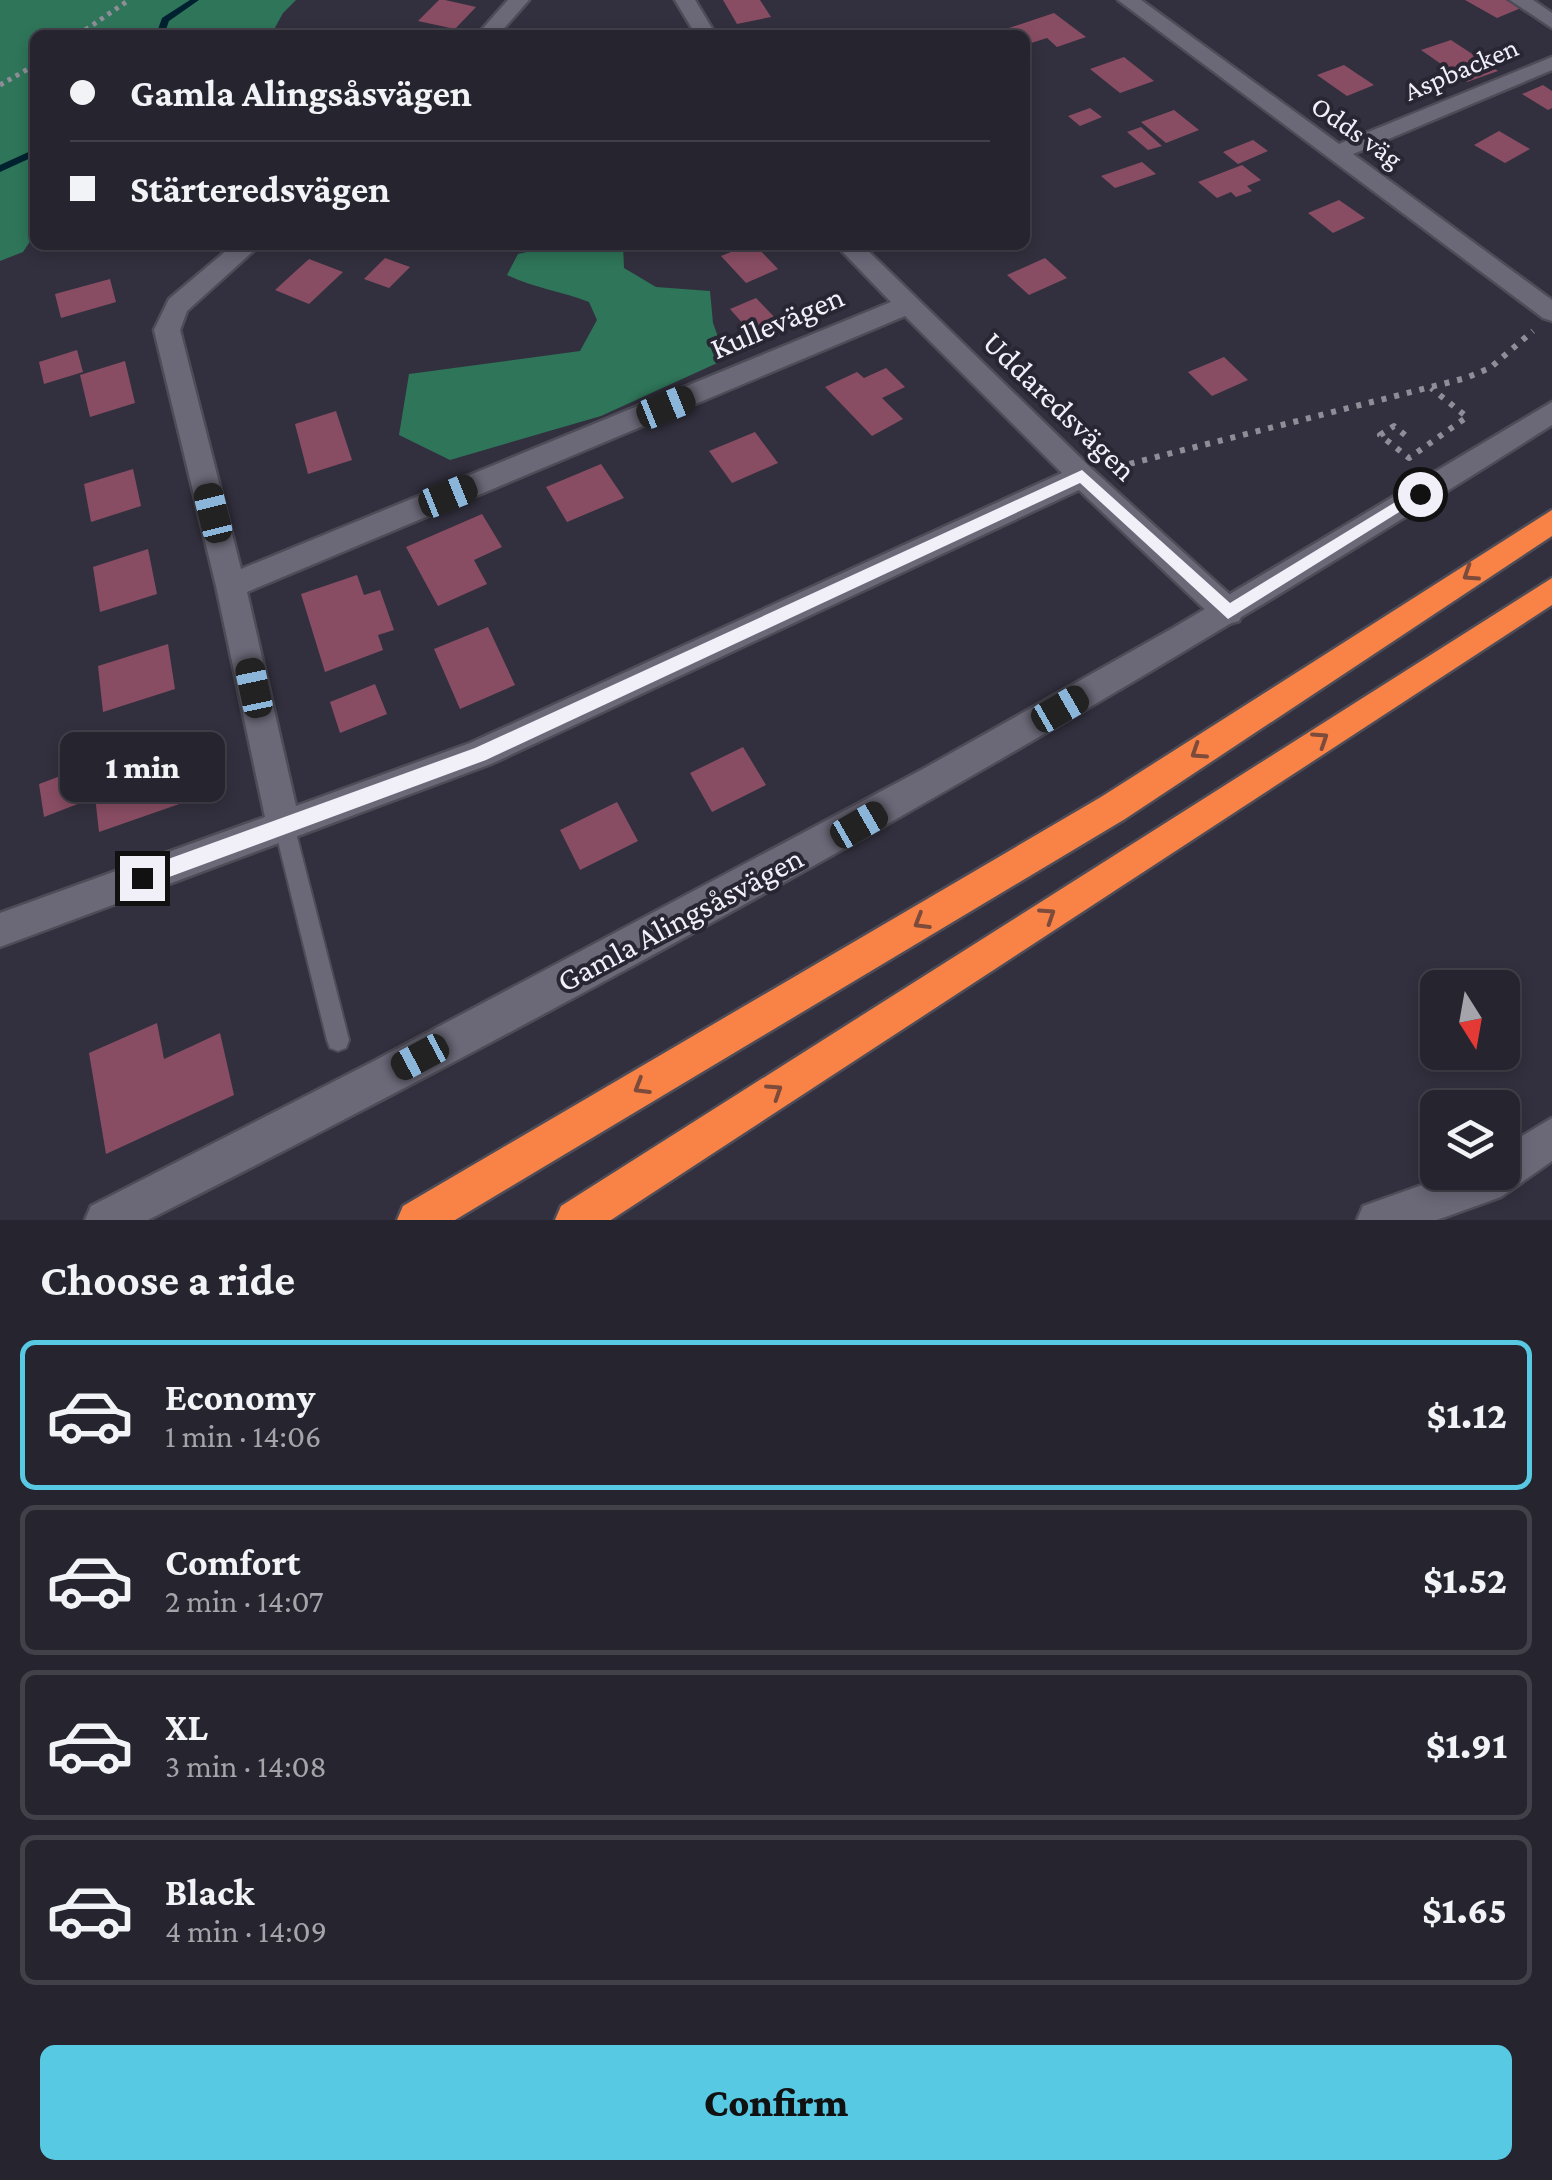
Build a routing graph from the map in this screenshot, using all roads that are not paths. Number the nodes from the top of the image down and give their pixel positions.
1 (520, 0) edge
2 (685, 0) edge
3 (1128, 0) edge
4 (1520, 0) edge
5 (1552, 22) edge
6 (492, 30) edge
7 (703, 30) edge
8 (1552, 63) edge
9 (1337, 152) junction
10 (242, 250) edge
11 (853, 250) edge
12 (905, 306) junction
13 (1544, 320) edge
14 (1552, 412) edge
15 (1082, 476) junction
16 (1552, 521) edge
17 (231, 586) junction
18 (1552, 590) edge
19 (1228, 612) junction
20 (284, 825) junction
21 (0, 930) edge
22 (338, 1040) dead end
23 (1552, 1138) edge
24 (1520, 1160) edge
25 (1466, 1190) edge
26 (105, 1220) edge
27 (417, 1220) edge
28 (575, 1220) edge
29 (1377, 1220) edge

1 - 6 street
2 - 7 street
3 - 9 street, Odds väg
4 - 5 street, Aspbacken
8 - 9 street, Aspbacken
9 - 13 street, Odds väg
10 - 17 street
11 - 12 street, Uddaredsvägen
12 - 15 street, Uddaredsvägen
12 - 17 street, Kullevägen
14 - 19 street, Gamla Alingsåsvägen
15 - 19 street, Uddaredsvägen
15 - 20 street
16 -> 27 highway
17 - 20 street
28 -> 18 highway
19 - 26 street, Gamla Alingsåsvägen
20 - 21 street
20 - 22 lane
23 - 24 street
25 - 29 street

